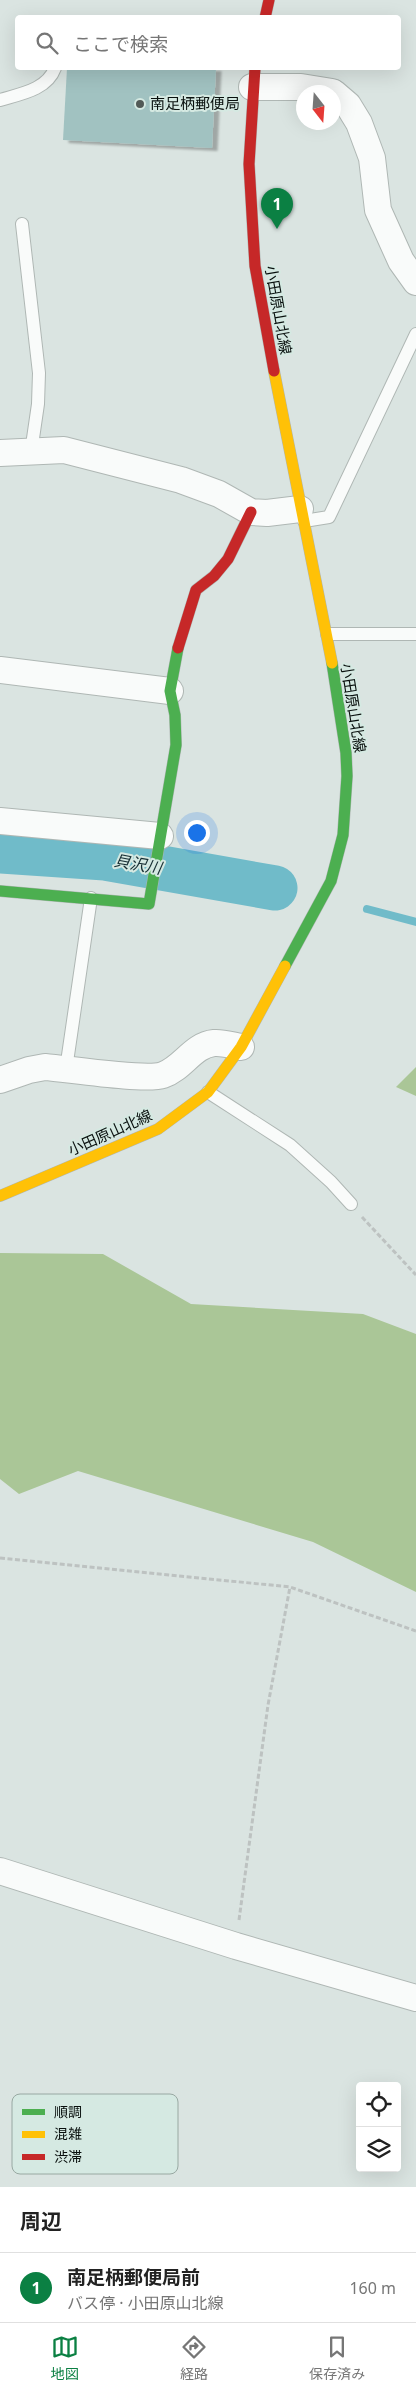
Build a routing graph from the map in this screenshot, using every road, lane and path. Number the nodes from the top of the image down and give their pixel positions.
1 (269, 0) edge
2 (266, 15) edge
3 (54, 70) edge
4 (253, 77) edge
5 (296, 86) edge
6 (341, 99) edge
7 (0, 100) edge
8 (22, 224) dead end
9 (416, 282) edge
10 (416, 334) edge
11 (31, 452) junction
12 (0, 453) edge
13 (251, 512) junction
14 (302, 515) junction
15 (327, 634) junction
16 (416, 634) edge
17 (0, 670) edge
18 (170, 691) junction
19 (0, 821) edge
20 (160, 836) junction
21 (0, 891) edge
22 (91, 898) junction
23 (241, 1048) junction
24 (66, 1069) junction
25 (0, 1080) edge
26 (208, 1092) junction
27 (0, 1196) edge
28 (351, 1204) joint
29 (416, 1275) edge
30 (0, 1558) edge
31 (290, 1587) junction
32 (416, 1631) edge
33 (0, 1871) edge
34 (236, 1946) junction
35 (416, 1998) edge

1 - 2 main road
3 - 7 lane
4 - 5 street
4 - 14 main road, 小田原山北線
6 - 9 street
8 - 11 lane
10 - 14 lane
11 - 12 street
11 - 13 street
13 - 14 street
13 - 18 main road
14 - 15 main road, 小田原山北線
15 - 16 lane
15 - 23 main road, 小田原山北線
17 - 18 street
18 - 20 main road
19 - 20 street
20 - 22 main road
21 - 22 main road
22 - 24 lane
23 - 24 street
23 - 26 main road, 小田原山北線
24 - 25 street
26 - 27 main road, 小田原山北線
26 - 28 lane
28 - 29 path
30 - 31 path
31 - 32 path
31 - 34 path
33 - 34 street
34 - 35 street

